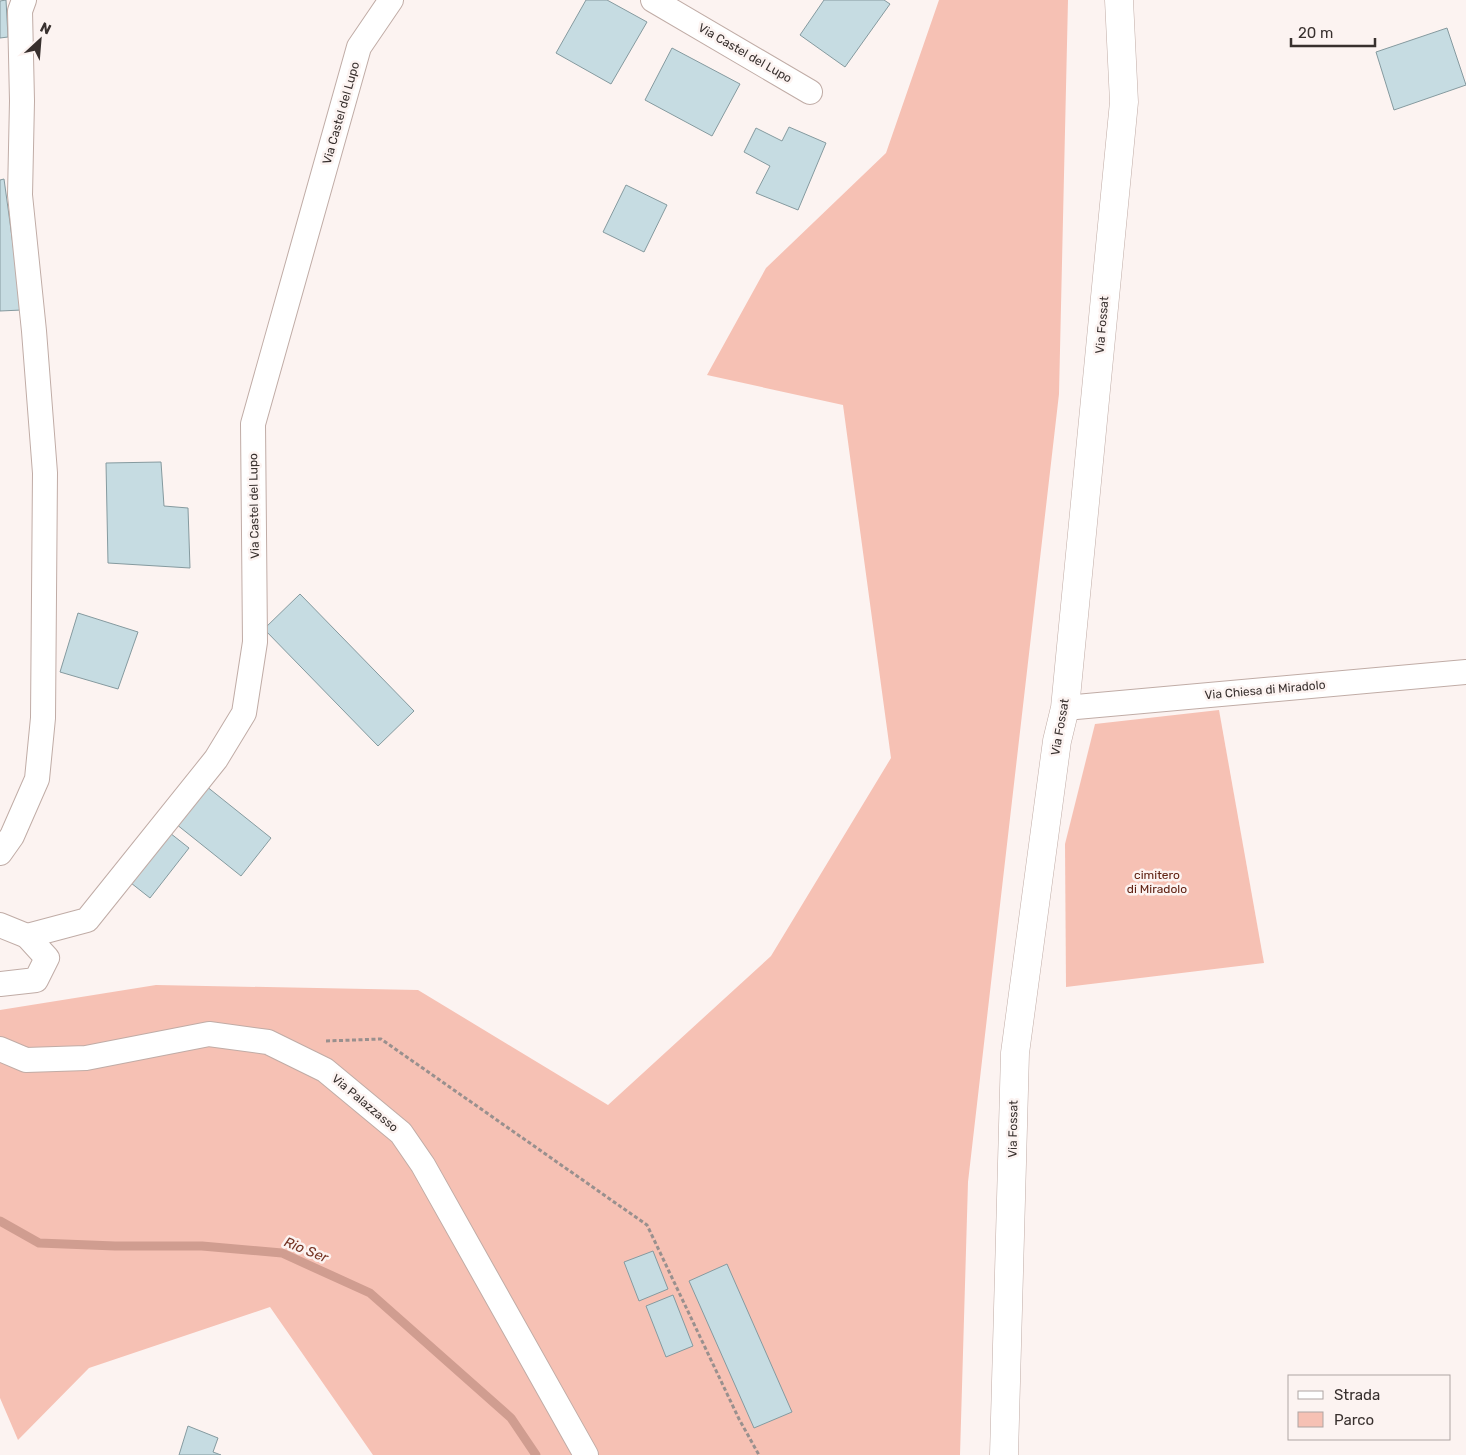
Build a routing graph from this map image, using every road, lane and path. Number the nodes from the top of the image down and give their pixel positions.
1 (24, 0) edge
2 (392, 0) edge
3 (653, 0) edge
4 (1119, 0) edge
5 (810, 92) dead end
6 (1466, 672) edge
7 (1065, 708) junction
8 (0, 853) edge
9 (0, 925) edge
10 (27, 936) junction
11 (0, 984) edge
12 (324, 1041) dead end
13 (0, 1049) edge
14 (586, 1455) edge
15 (759, 1455) edge
16 (1004, 1455) edge

1 - 8 street
2 - 10 street, Via Castel del Lupo
3 - 5 street, Via Castel del Lupo
4 - 7 street, Via Fossat
6 - 7 street, Via Chiesa di Miradolo
7 - 16 street, Via Fossat
9 - 10 street
10 - 11 street
12 - 15 path
13 - 14 street, Via Palazzasso

